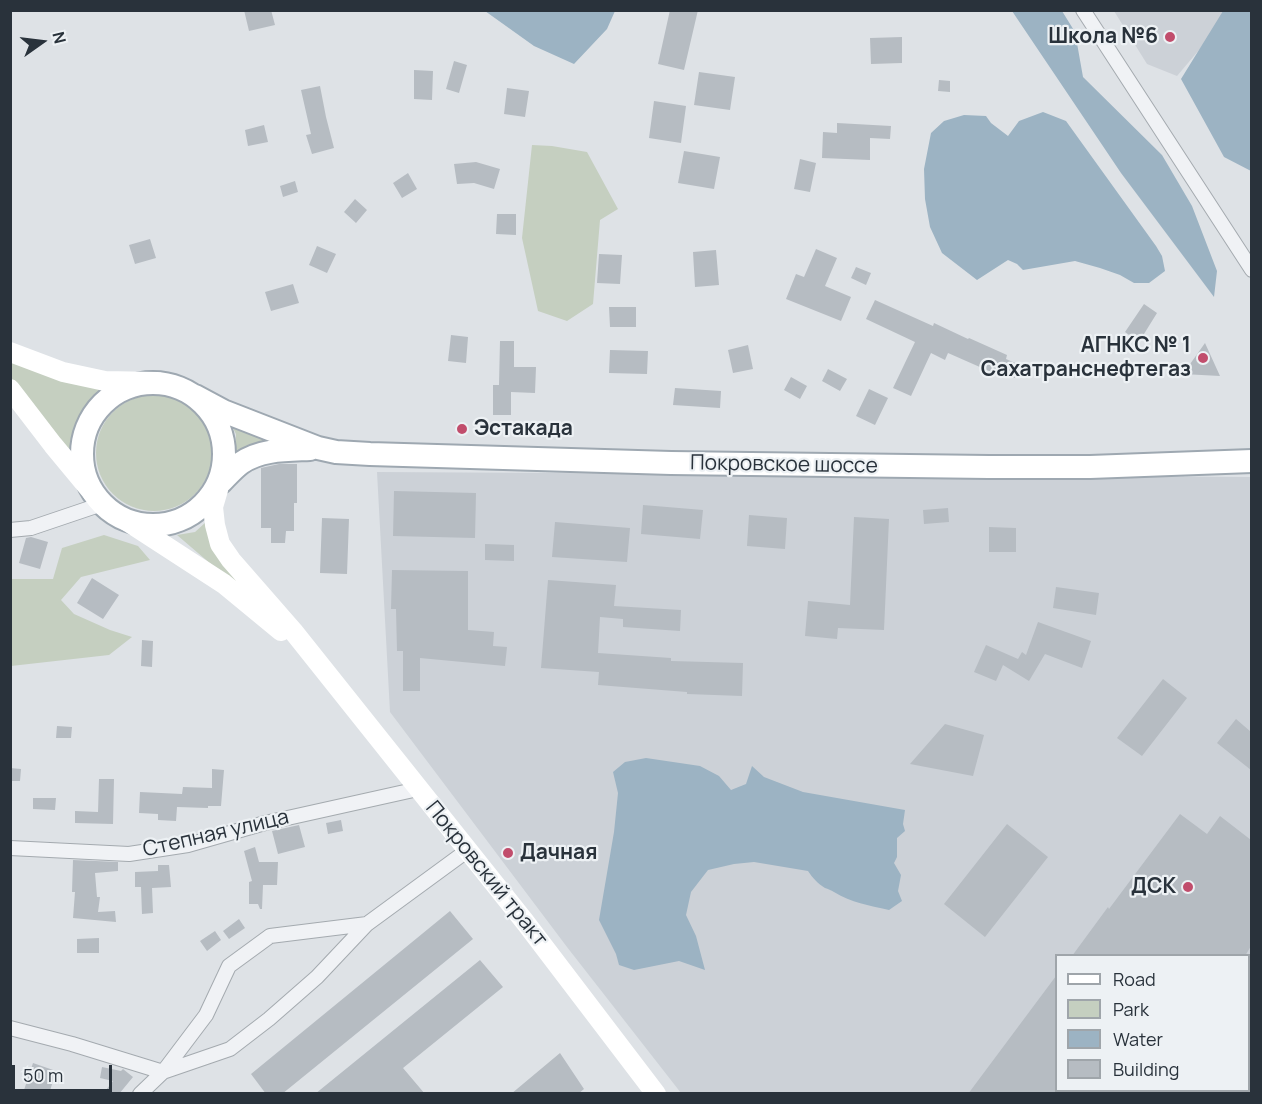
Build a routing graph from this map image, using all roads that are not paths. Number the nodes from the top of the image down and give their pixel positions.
1 (1083, 10) edge
2 (1251, 270) edge
3 (10, 352) edge
4 (157, 382) junction
5 (10, 389) edge
6 (195, 396) junction
7 (318, 448) junction
8 (1251, 461) edge
9 (219, 486) junction
10 (97, 498) junction
11 (127, 521) junction
12 (10, 530) edge
13 (313, 658) junction
14 (418, 789) junction
15 (10, 848) edge
16 (468, 850) junction
17 (367, 924) junction
18 (10, 1028) edge
19 (163, 1072) junction
20 (140, 1094) edge
21 (656, 1094) edge

1 - 2 street
3 - 4 main road
4 - 6 main road
4 - 10 main road
5 - 10 main road
6 - 7 main road, Покровское шоссе
6 - 9 main road
7 - 8 main road, Покровское шоссе
7 - 9 main road, Покровское шоссе
9 - 11 main road
9 - 13 main road
10 - 11 main road
10 - 12 street
11 - 13 main road
13 - 14 main road, Покровский тракт
14 - 15 street, Степная улица
14 - 16 main road, Покровский тракт
16 - 17 street
16 - 21 main road, Покровский тракт
17 - 19 street
17 - 19 street
18 - 19 street
19 - 20 street

